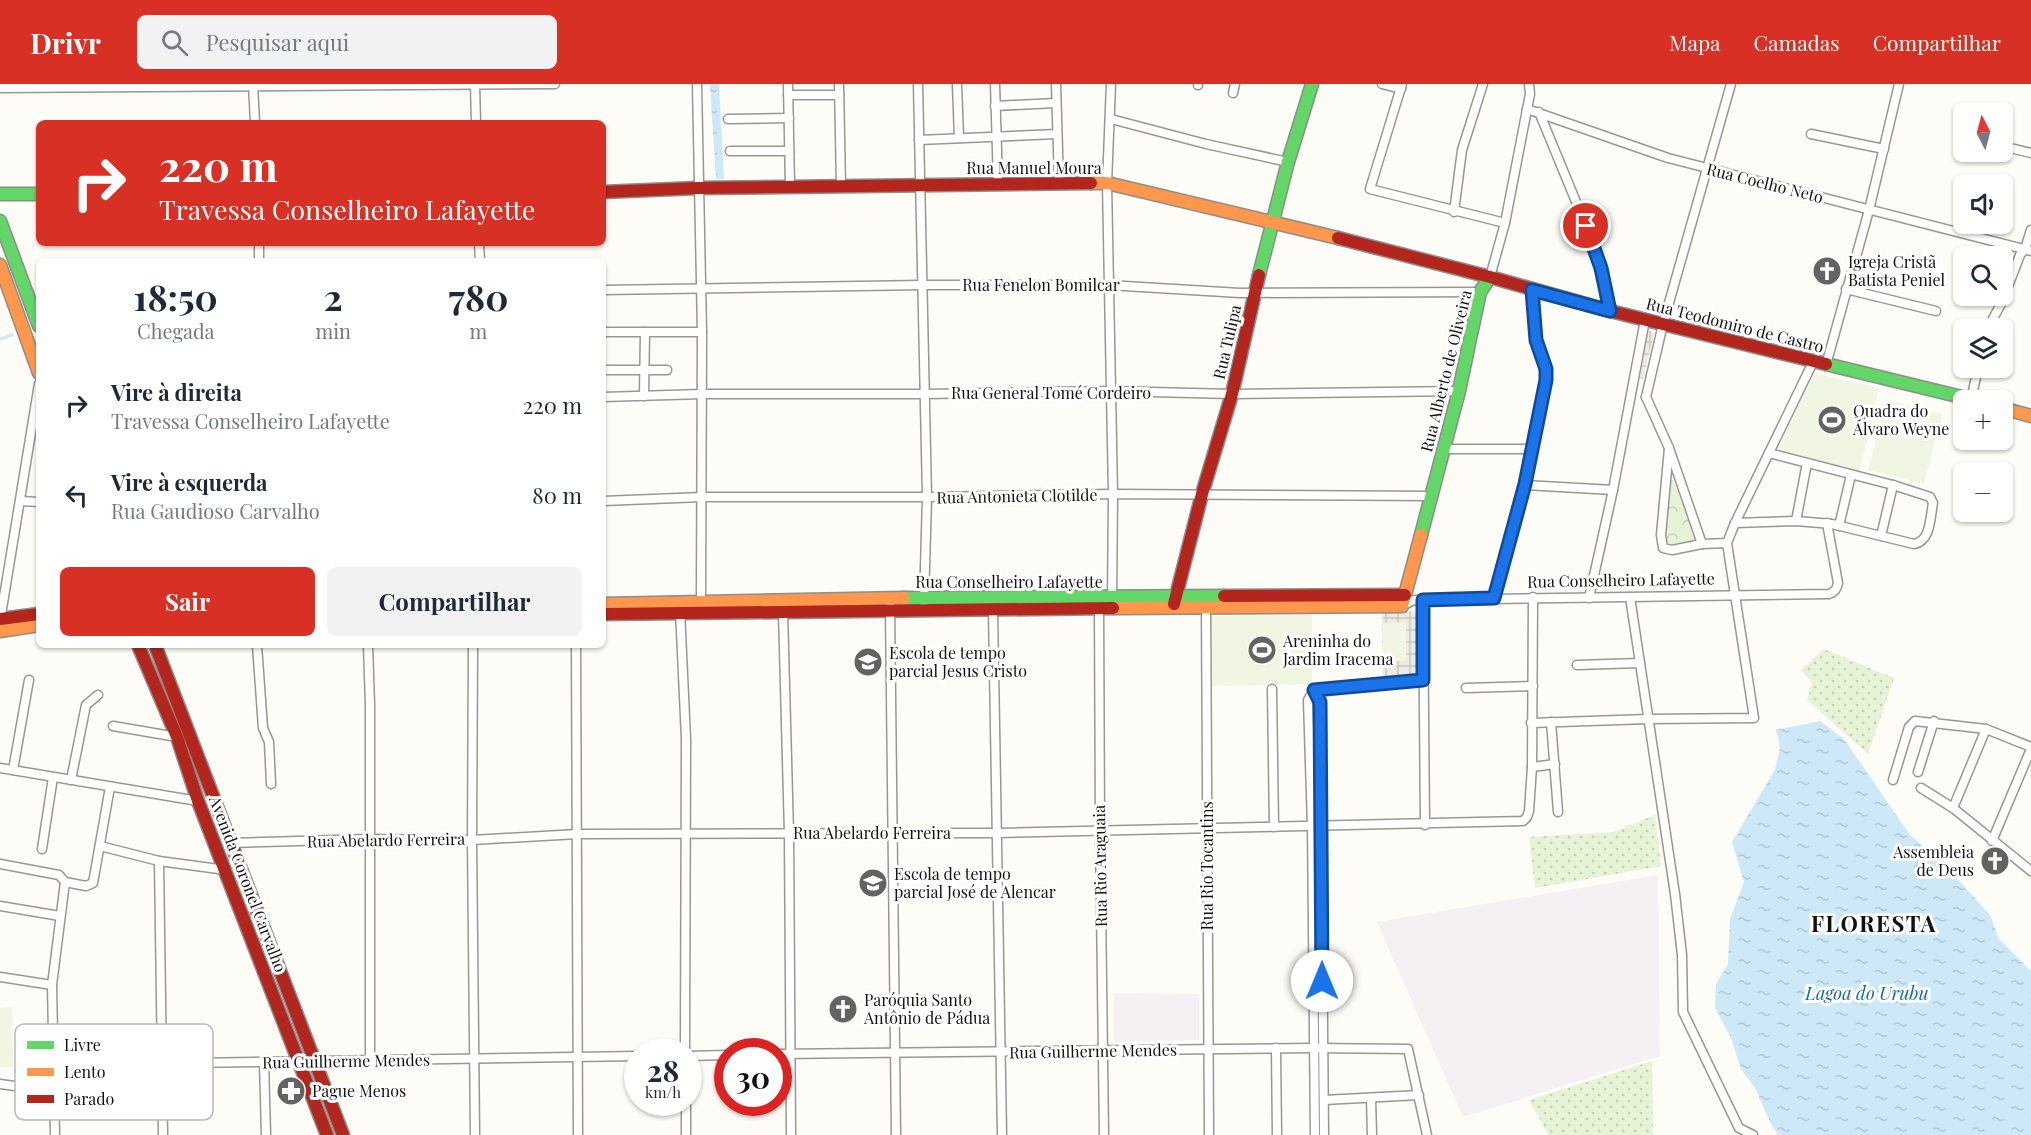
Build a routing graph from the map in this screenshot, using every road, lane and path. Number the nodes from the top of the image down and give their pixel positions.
1 (475, 84) edge
2 (555, 84) edge
3 (697, 84) edge
4 (788, 84) edge
5 (839, 84) edge
6 (918, 84) edge
7 (957, 84) edge
8 (995, 84) edge
9 (1056, 84) edge
10 (1111, 84) edge
11 (1312, 84) edge
12 (1382, 84) edge
13 (1483, 84) edge
14 (1529, 84) edge
15 (1731, 84) edge
16 (1899, 84) edge
17 (253, 85) edge
18 (21, 86) edge
19 (1401, 87) edge
20 (0, 88) edge
21 (788, 95) junction
22 (839, 95) junction
23 (1056, 103) junction
24 (996, 106) junction
25 (1527, 109) junction
26 (1539, 112) junction
27 (789, 118) junction
28 (728, 119) dead end
29 (1111, 119) junction
30 (255, 120) edge
31 (476, 120) edge
32 (1057, 134) junction
33 (1811, 134) dead end
34 (997, 136) junction
35 (959, 138) junction
36 (919, 140) junction
37 (1884, 149) junction
38 (2013, 149) edge
39 (730, 151) dead end
40 (789, 151) junction
41 (2031, 153) edge
42 (1288, 162) junction
43 (1708, 169) junction
44 (1059, 183) junction
45 (1107, 183) junction
46 (998, 184) junction
47 (920, 185) junction
48 (790, 187) junction
49 (840, 187) junction
50 (698, 188) junction
51 (606, 192) edge
52 (0, 194) edge
53 (36, 194) edge
54 (1869, 210) junction
55 (1454, 212) junction
56 (0, 221) edge
57 (1273, 222) junction
58 (1505, 223) junction
59 (2031, 230) edge
60 (2028, 250) edge
61 (0, 265) edge
62 (1490, 277) junction
63 (923, 285) junction
64 (1108, 285) junction
65 (701, 288) junction
66 (606, 290) edge
67 (1532, 290) junction
68 (1846, 290) junction
69 (1255, 292) junction
70 (1480, 292) junction
71 (32, 296) edge
72 (1610, 311) junction
73 (1936, 311) dead end
74 (36, 313) edge
75 (1993, 318) edge
76 (1645, 320) junction
77 (1663, 324) junction
78 (606, 332) edge
79 (645, 332) junction
80 (702, 332) junction
81 (36, 364) edge
82 (1820, 364) junction
83 (606, 370) edge
84 (644, 370) junction
85 (668, 370) dead end
86 (1111, 391) junction
87 (1459, 391) junction
88 (702, 393) junction
89 (925, 394) junction
90 (1232, 394) junction
91 (1632, 395) junction
92 (644, 396) junction
93 (1953, 396) edge
94 (606, 397) edge
95 (1646, 397) junction
96 (36, 404) edge
97 (2013, 411) edge
98 (2031, 416) edge
99 (1669, 448) junction
100 (1444, 449) junction
101 (1533, 449) junction
102 (1769, 453) junction
103 (1807, 463) junction
104 (1851, 475) junction
105 (1525, 484) junction
106 (1893, 485) junction
107 (1613, 490) junction
108 (1113, 494) junction
109 (1202, 495) junction
110 (1432, 496) junction
111 (702, 497) junction
112 (927, 497) junction
113 (21, 501) junction
114 (606, 501) edge
115 (36, 502) edge
116 (1796, 521) junction
117 (1735, 523) junction
118 (1827, 524) junction
119 (1839, 525) junction
120 (1881, 536) junction
121 (1727, 543) junction
122 (1702, 544) junction
123 (1735, 595) junction
124 (1533, 597) junction
125 (1630, 597) junction
126 (1494, 598) junction
127 (1589, 598) junction
128 (1411, 600) junction
129 (701, 602) junction
130 (1174, 602) junction
131 (1206, 602) junction
132 (1105, 603) junction
133 (606, 604) edge
134 (890, 604) junction
135 (924, 604) junction
136 (680, 608) junction
137 (993, 609) junction
138 (783, 612) junction
139 (36, 614) edge
140 (606, 614) edge
141 (0, 620) edge
142 (36, 625) edge
143 (0, 631) edge
144 (139, 648) edge
145 (156, 648) edge
146 (257, 648) edge
147 (368, 648) edge
148 (473, 648) edge
149 (576, 648) edge
150 (1640, 663) junction
151 (1577, 665) dead end
152 (1423, 680) junction
153 (29, 681) dead end
154 (1533, 686) junction
155 (1466, 688) dead end
156 (1272, 689) dead end
157 (1314, 690) junction
158 (98, 695) dead end
159 (1648, 719) junction
160 (1551, 722) junction
161 (1934, 722) junction
162 (1532, 723) junction
163 (113, 726) dead end
164 (1986, 729) junction
165 (177, 737) junction
166 (2031, 748) edge
167 (1555, 764) junction
168 (1532, 767) junction
169 (0, 768) edge
170 (13, 770) junction
171 (1918, 772) dead end
172 (52, 777) junction
173 (71, 780) junction
174 (1893, 780) dead end
175 (271, 784) dead end
176 (110, 787) junction
177 (1921, 788) dead end
178 (198, 801) junction
179 (1953, 808) junction
180 (1558, 812) dead end
181 (1425, 825) junction
182 (1312, 826) junction
183 (1322, 826) junction
184 (1274, 827) junction
185 (1207, 828) junction
186 (1100, 830) junction
187 (892, 832) junction
188 (997, 832) junction
189 (789, 833) junction
190 (578, 834) junction
191 (684, 834) junction
192 (369, 839) junction
193 (472, 840) junction
194 (1992, 841) junction
195 (232, 843) junction
196 (100, 846) junction
197 (42, 849) dead end
198 (159, 861) junction
199 (0, 864) edge
200 (226, 870) junction
201 (2031, 871) edge
202 (65, 882) junction
203 (0, 906) edge
204 (60, 916) junction
205 (0, 977) edge
206 (52, 985) junction
207 (53, 1024) edge
208 (161, 1024) edge
209 (685, 1038) edge
210 (790, 1038) edge
211 (1276, 1048) junction
212 (1313, 1048) junction
213 (1323, 1048) junction
214 (1208, 1049) junction
215 (1103, 1050) junction
216 (999, 1052) junction
217 (895, 1053) junction
218 (792, 1054) edge
219 (624, 1056) edge
220 (577, 1057) junction
221 (370, 1059) junction
222 (476, 1059) junction
223 (314, 1060) junction
224 (298, 1061) junction
225 (264, 1062) junction
226 (213, 1063) edge
227 (0, 1084) edge
228 (15, 1086) edge
229 (1419, 1095) junction
230 (1371, 1098) junction
231 (1324, 1100) junction
232 (686, 1116) edge
233 (791, 1116) edge
234 (55, 1120) edge
235 (163, 1120) edge
236 (55, 1135) edge
237 (163, 1135) edge
238 (266, 1135) edge
239 (327, 1135) edge
240 (343, 1135) edge
241 (475, 1135) edge
242 (578, 1135) edge
243 (686, 1135) edge
244 (791, 1135) edge
245 (896, 1135) edge
246 (1002, 1135) edge
247 (1104, 1135) edge
248 (1209, 1135) edge
249 (1277, 1135) edge
250 (1314, 1135) edge
251 (1324, 1135) edge
252 (1372, 1135) edge
253 (1427, 1135) edge
254 (1753, 1135) edge

1 - 2 street
1 - 17 street
1 - 31 street
3 - 50 street
4 - 21 street
5 - 22 street
6 - 36 street
7 - 35 street
8 - 24 street
9 - 23 street
10 - 29 street, Rua Rio Araguaia
11 - 42 street, Rua Tulipa
12 - 19 street
13 - 55 street
14 - 25 street
15 - 43 street
16 - 37 street
17 - 18 street
17 - 30 street
18 - 20 street
19 - 55 street
21 - 22 street
21 - 27 street
22 - 49 street
23 - 24 street
23 - 32 street
24 - 34 street
25 - 26 street, Rua Coelho Neto
25 - 58 street, Rua Alberto de Oliveira
26 - 43 street, Rua Coelho Neto
26 - 72 street
27 - 28 street
27 - 40 street
29 - 42 street
29 - 45 street, Rua Rio Araguaia
32 - 34 street
32 - 44 street
33 - 37 street
34 - 35 street
34 - 46 street
35 - 36 street
36 - 47 street
37 - 54 street
38 - 41 street
39 - 40 street
40 - 48 street
42 - 57 street, Rua Tulipa
43 - 54 street, Rua Coelho Neto
43 - 77 street
44 - 45 street, Rua Manuel Moura
44 - 46 street, Rua Manuel Moura
45 - 57 street, Rua Manuel Moura
45 - 64 street, Rua Rio Araguaia
46 - 47 street, Rua Manuel Moura
47 - 49 street, Rua Manuel Moura
47 - 63 street
48 - 49 street, Rua Manuel Moura
48 - 50 street, Rua Manuel Moura
50 - 51 street, Rua Manuel Moura
50 - 65 street
52 - 53 street
54 - 60 street, Rua Coelho Neto
54 - 68 street
55 - 58 street
56 - 71 street
57 - 62 street, Rua Manuel Moura
57 - 69 street, Rua Tulipa
58 - 62 street, Rua Alberto de Oliveira
59 - 60 street
60 - 75 street
61 - 81 street
62 - 67 street, Rua Teodomiro de Castro
62 - 70 street, Rua Alberto de Oliveira
63 - 64 street, Rua Fenelon Bomilcar
63 - 65 street, Rua Fenelon Bomilcar
63 - 89 street
64 - 69 street, Rua Fenelon Bomilcar
64 - 86 street, Rua Rio Araguaia
65 - 66 street, Rua Fenelon Bomilcar
65 - 80 street
67 - 72 street, Rua Teodomiro de Castro
67 - 101 street
68 - 73 street
68 - 82 street
69 - 70 street, Rua Fenelon Bomilcar
69 - 90 street, Rua Tulipa
70 - 87 street, Rua Alberto de Oliveira
71 - 74 street
72 - 76 street, Rua Teodomiro de Castro
76 - 77 street, Rua Teodomiro de Castro
76 - 91 street
77 - 82 street, Rua Teodomiro de Castro
77 - 95 street
78 - 79 street
79 - 80 street
79 - 84 street
80 - 88 street
82 - 93 street, Rua Teodomiro de Castro
82 - 102 street
83 - 84 street
84 - 85 street
84 - 92 street
86 - 89 street, Rua General Tomé Cordeiro
86 - 90 street, Rua General Tomé Cordeiro
86 - 108 street, Rua Rio Araguaia
87 - 90 street, Rua General Tomé Cordeiro
87 - 100 street, Rua Alberto de Oliveira
88 - 89 street, Rua General Tomé Cordeiro
88 - 92 street, Rua General Tomé Cordeiro
88 - 111 street
89 - 112 street
90 - 109 street, Rua Tulipa
91 - 95 street
91 - 107 street
92 - 94 street, Rua General Tomé Cordeiro
95 - 99 street
96 - 113 street
97 - 98 street
99 - 122 street
99 - 122 street
100 - 101 street
100 - 110 street, Rua Alberto de Oliveira
101 - 105 street
102 - 103 street
102 - 117 street
103 - 104 street
103 - 116 street
104 - 106 street
104 - 119 street
105 - 107 street
105 - 126 street
106 - 120 street
106 - 120 street
107 - 127 street
108 - 109 street, Rua Antonieta Clotilde
108 - 112 street, Rua Antonieta Clotilde
108 - 132 street, Rua Rio Araguaia
109 - 110 street, Rua Antonieta Clotilde
109 - 130 street, Rua Tulipa
110 - 128 street, Rua Alberto de Oliveira
111 - 112 street, Rua Antonieta Clotilde
111 - 114 street, Rua Antonieta Clotilde
111 - 129 street
112 - 135 street
113 - 115 street
113 - 141 street
116 - 117 street
116 - 118 street
117 - 121 street
118 - 119 street
118 - 123 street, Rua Conselheiro Lafayette
119 - 120 street
121 - 122 street
121 - 123 street
123 - 125 street, Rua Conselheiro Lafayette
123 - 159 street
124 - 126 street, Rua Conselheiro Lafayette
124 - 127 street, Rua Conselheiro Lafayette
124 - 154 street
125 - 127 street, Rua Conselheiro Lafayette
125 - 150 street
126 - 128 street, Rua Conselheiro Lafayette
128 - 131 street, Rua Conselheiro Lafayette
128 - 152 street
129 - 134 street, Rua Conselheiro Lafayette
129 - 136 street, Rua Conselheiro Lafayette
130 - 131 street, Rua Conselheiro Lafayette
130 - 132 street, Rua Conselheiro Lafayette
131 - 185 street, Rua Rio Tocantins
132 - 135 street, Rua Conselheiro Lafayette
132 - 137 street, Rua Conselheiro Lafayette
132 - 186 street, Rua Rio Araguaia
133 - 136 street, Rua Conselheiro Lafayette
134 - 135 street, Rua Conselheiro Lafayette
134 - 138 street, Rua Conselheiro Lafayette
134 - 187 street
135 - 137 street, Rua Conselheiro Lafayette
136 - 138 street, Rua Conselheiro Lafayette
136 - 140 street, Rua Conselheiro Lafayette
136 - 191 street
137 - 188 street
138 - 189 street
139 - 141 street
142 - 143 street
144 - 165 street, Avenida Coronel Carvalho
145 - 195 street, Avenida Coronel Carvalho
146 - 175 street
147 - 192 street
148 - 193 street
149 - 190 street
150 - 151 street
150 - 159 street
152 - 157 street
152 - 181 street
153 - 170 street
154 - 155 street
154 - 162 street
156 - 184 street
157 - 182 street
157 - 183 street
158 - 173 street
159 - 160 street
159 - 254 street
160 - 162 street
160 - 167 street
161 - 164 street
161 - 171 street
161 - 174 street
162 - 168 street
163 - 165 street
164 - 166 street
164 - 179 street
165 - 178 street, Avenida Coronel Carvalho
166 - 194 street
167 - 168 street
167 - 180 street
168 - 181 street, Rua Abelardo Ferreira
169 - 170 street
170 - 172 street
172 - 173 street
172 - 197 street
173 - 176 street
176 - 178 street
176 - 196 street
177 - 179 street
178 - 200 street, Avenida Coronel Carvalho
179 - 194 street
181 - 183 street, Rua Abelardo Ferreira
182 - 183 street, Rua Abelardo Ferreira
182 - 184 street, Rua Abelardo Ferreira
182 - 212 street
183 - 213 street
184 - 185 street, Rua Abelardo Ferreira
185 - 186 street, Rua Abelardo Ferreira
185 - 214 street, Rua Rio Tocantins
186 - 188 street, Rua Abelardo Ferreira
186 - 215 street, Rua Rio Araguaia
187 - 188 street, Rua Abelardo Ferreira
187 - 189 street, Rua Abelardo Ferreira
187 - 217 street
188 - 216 street
189 - 191 street, Rua Abelardo Ferreira
189 - 210 street
190 - 191 street, Rua Abelardo Ferreira
190 - 193 street, Rua Abelardo Ferreira
190 - 220 street
191 - 209 street
192 - 193 street, Rua Abelardo Ferreira
192 - 195 street, Rua Abelardo Ferreira
192 - 221 street
193 - 222 street
194 - 201 street
195 - 223 street, Avenida Coronel Carvalho
196 - 198 street
196 - 202 street
198 - 200 street
198 - 208 street
199 - 202 street
200 - 224 street, Avenida Coronel Carvalho
202 - 204 street
203 - 204 street
204 - 206 street
205 - 206 street
206 - 207 street
211 - 212 street, Rua Guilherme Mendes
211 - 214 street, Rua Guilherme Mendes
211 - 249 street
212 - 213 street, Rua Guilherme Mendes
212 - 250 street
213 - 229 street, Rua Guilherme Mendes
213 - 231 street
214 - 215 street, Rua Guilherme Mendes
214 - 248 street, Rua Rio Tocantins
215 - 216 street, Rua Guilherme Mendes
215 - 247 street, Rua Rio Araguaia
216 - 217 street, Rua Guilherme Mendes
216 - 246 street
217 - 218 street, Rua Guilherme Mendes
217 - 245 street
219 - 220 street, Rua Guilherme Mendes
220 - 222 street, Rua Guilherme Mendes
220 - 242 street
221 - 222 street, Rua Guilherme Mendes
221 - 223 street, Rua Guilherme Mendes
222 - 241 street
223 - 224 street, Rua Guilherme Mendes
223 - 240 street, Avenida Coronel Carvalho
224 - 225 street, Rua Guilherme Mendes
224 - 239 street, Avenida Coronel Carvalho
225 - 226 street, Rua Guilherme Mendes
225 - 238 street
227 - 228 street
229 - 230 street
229 - 253 street
230 - 231 street
230 - 252 street
231 - 251 street
232 - 243 street
233 - 244 street
234 - 236 street
235 - 237 street

